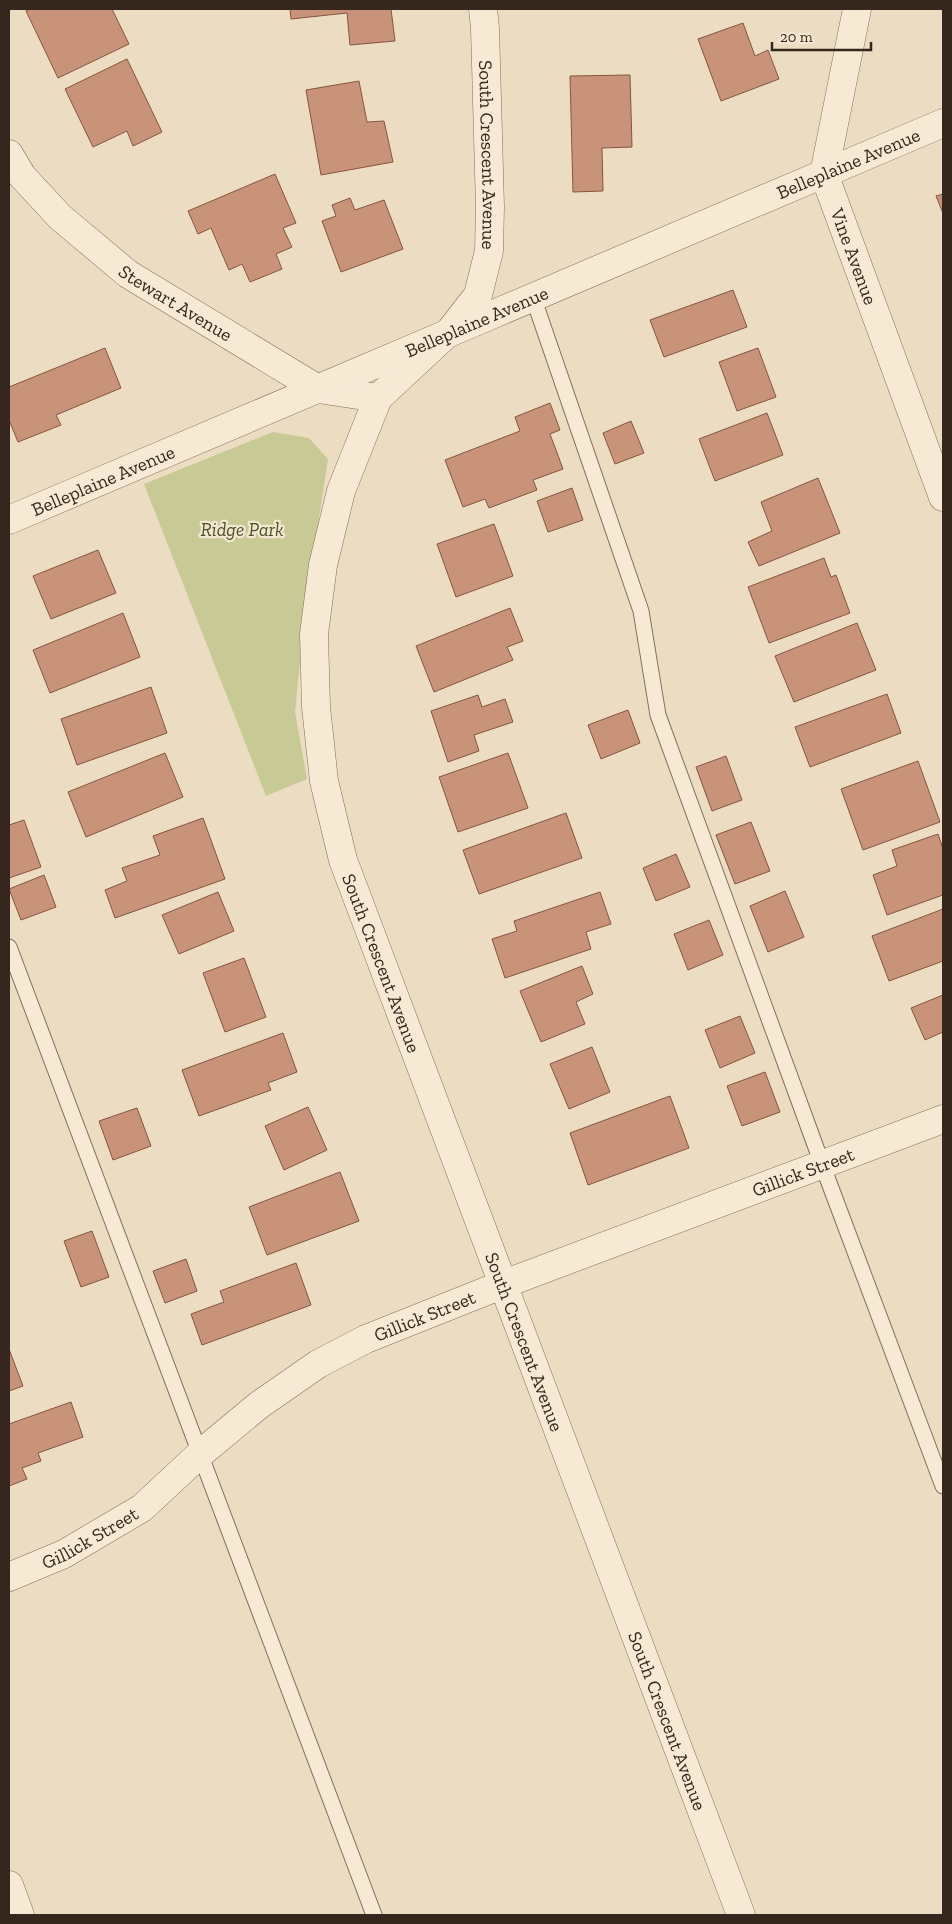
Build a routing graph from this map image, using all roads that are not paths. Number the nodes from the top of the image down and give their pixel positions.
1 (483, 9) edge
2 (857, 9) edge
3 (943, 123) edge
4 (9, 154) edge
5 (824, 174) junction
6 (532, 296) junction
7 (450, 331) junction
8 (318, 390) junction
9 (378, 398) junction
10 (943, 497) edge
11 (9, 520) edge
12 (9, 947) edge
13 (943, 1119) edge
14 (822, 1164) junction
15 (504, 1284) junction
16 (200, 1454) junction
17 (943, 1486) edge
18 (9, 1577) edge
19 (9, 1885) edge
20 (20, 1915) edge
21 (374, 1915) edge
22 (741, 1915) edge

1 - 7 street, South Crescent Avenue
2 - 5 street
3 - 5 street, Belleplaine Avenue
4 - 8 street, Stewart Avenue
5 - 6 street, Belleplaine Avenue
5 - 10 street, Vine Avenue
6 - 7 street, Belleplaine Avenue
6 - 14 lane
7 - 8 street, Belleplaine Avenue
7 - 9 street, South Crescent Avenue
8 - 9 street, Stewart Avenue
8 - 11 street, Belleplaine Avenue
9 - 15 street, South Crescent Avenue
12 - 16 lane
13 - 14 street, Gillick Street
14 - 15 street, Gillick Street
14 - 17 lane
15 - 16 street, Gillick Street
15 - 22 street, South Crescent Avenue
16 - 18 street, Gillick Street
16 - 21 lane
19 - 20 street

